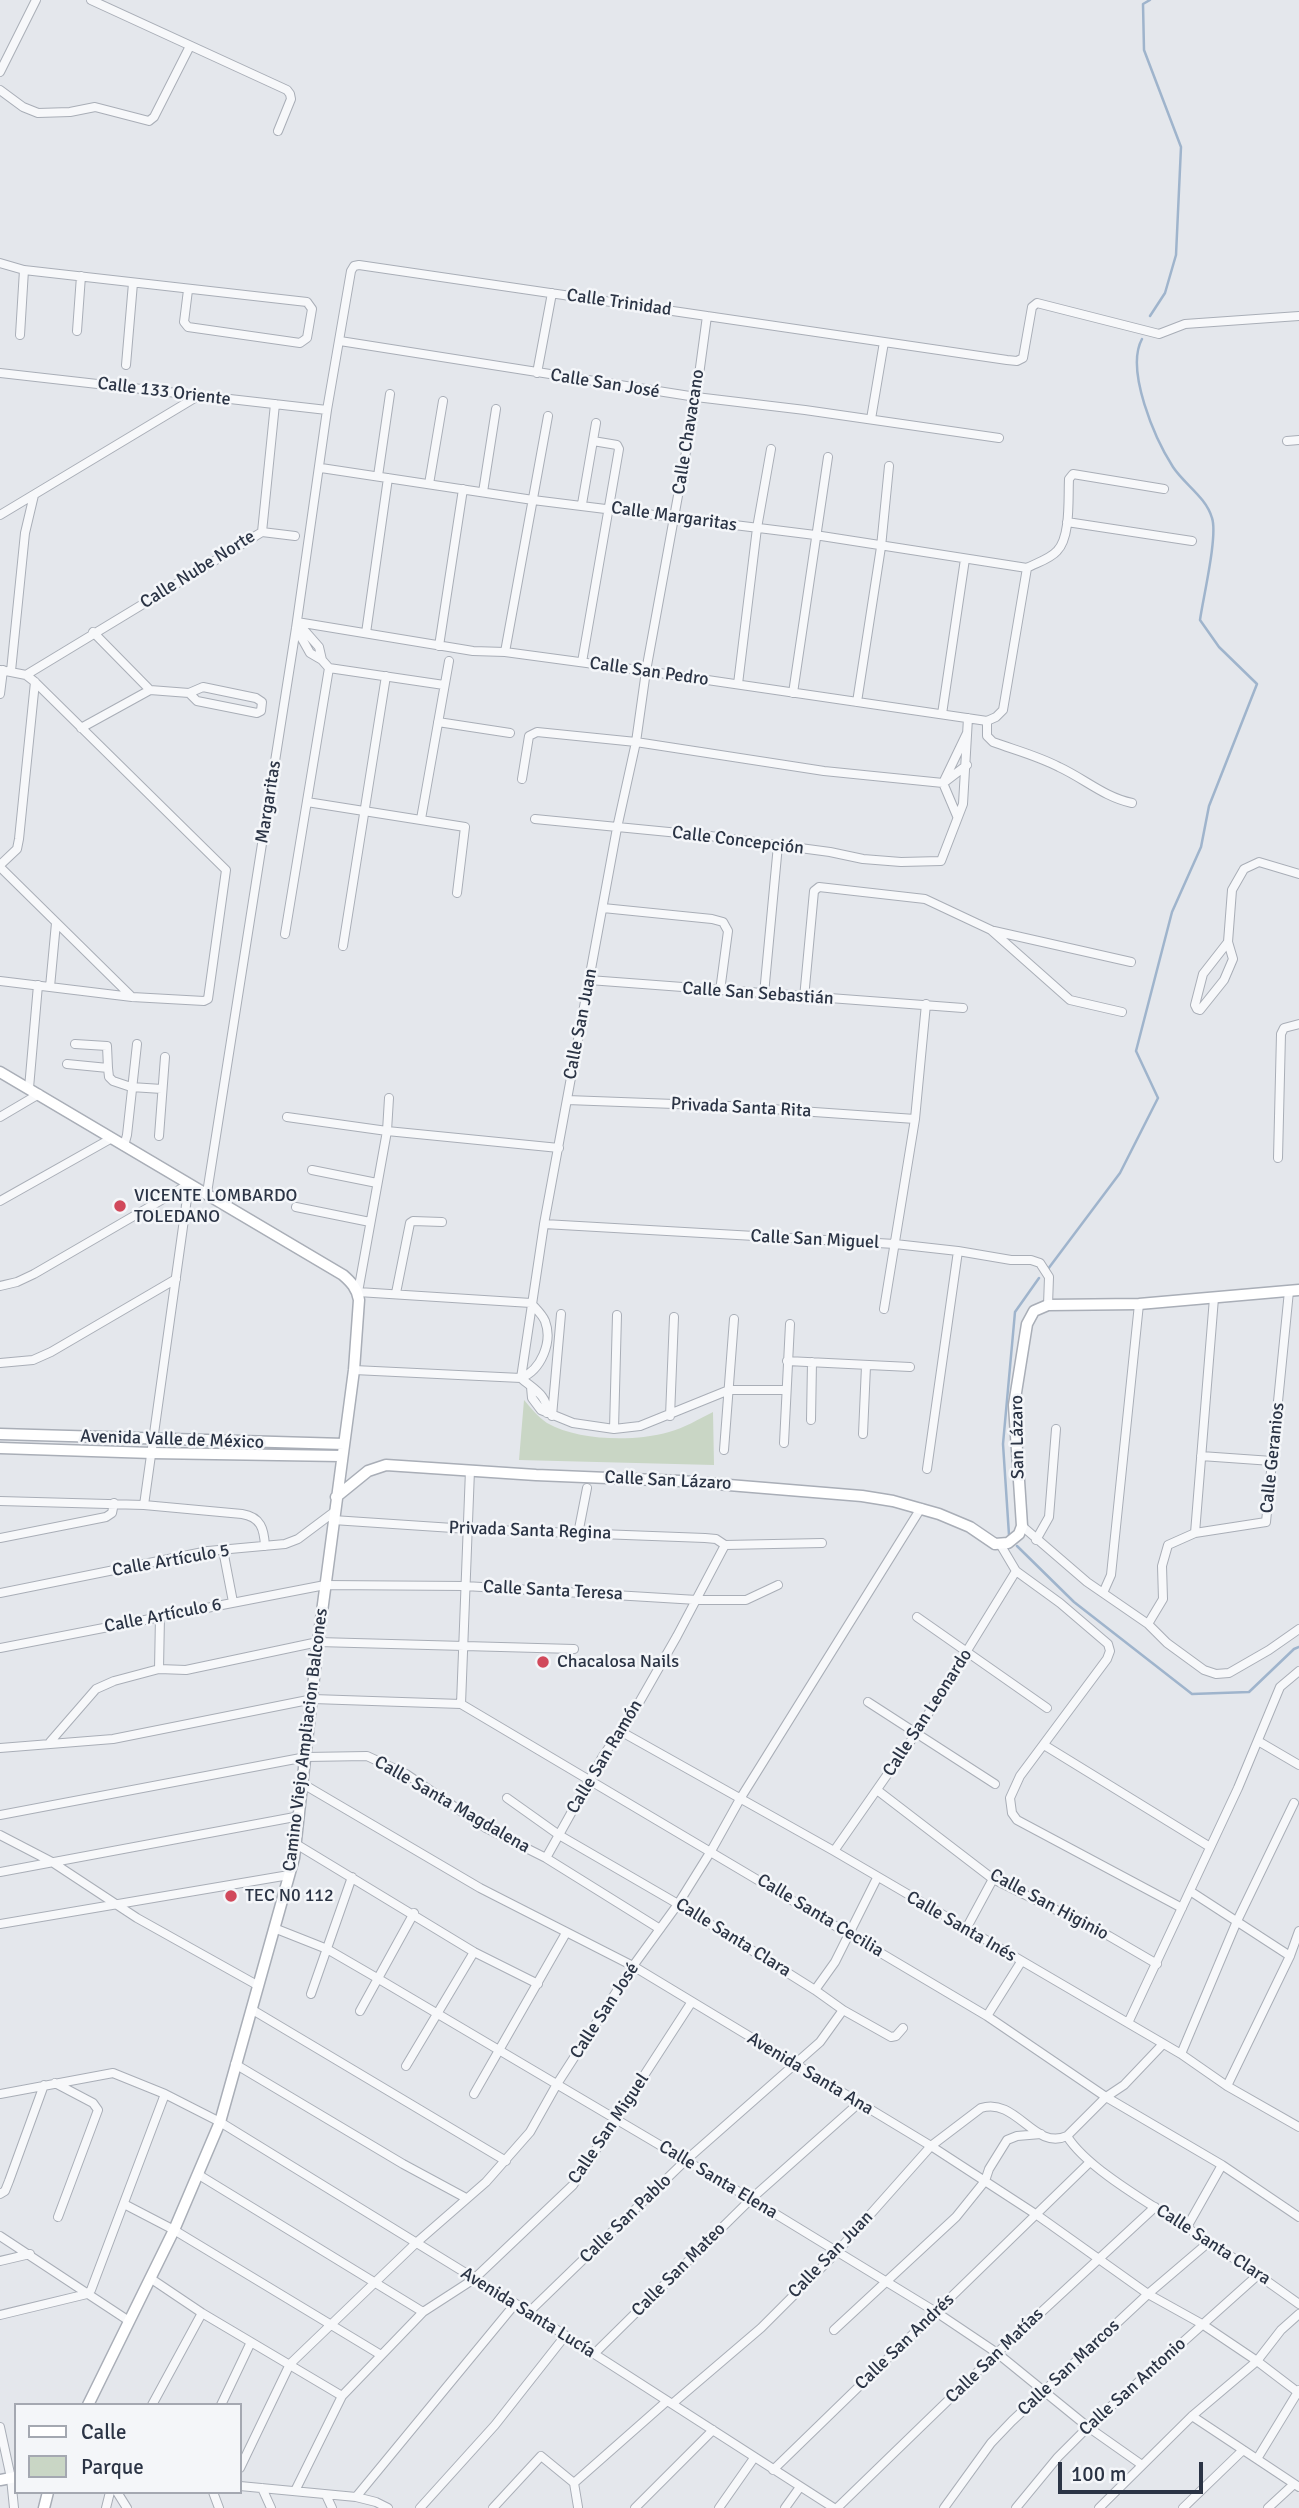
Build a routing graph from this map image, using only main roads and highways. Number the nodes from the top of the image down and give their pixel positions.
1 (0, 1072) edge
2 (1294, 1291) edge
3 (0, 1434) edge
4 (0, 1448) edge
5 (343, 1450) junction
6 (336, 1497) junction
7 (1008, 1542) joint
8 (89, 2403) edge

1 - 5 main road, Camino Viejo Ampliacion Balcones
2 - 7 main road, San Lázaro
3 - 5 main road, Avenida Valle de México
4 - 5 main road, Avenida Valle de México
5 - 6 main road, Camino Viejo Ampliacion Balcones
6 - 7 main road, Calle San Lázaro
6 - 8 main road, Camino Viejo Ampliacion Balcones

